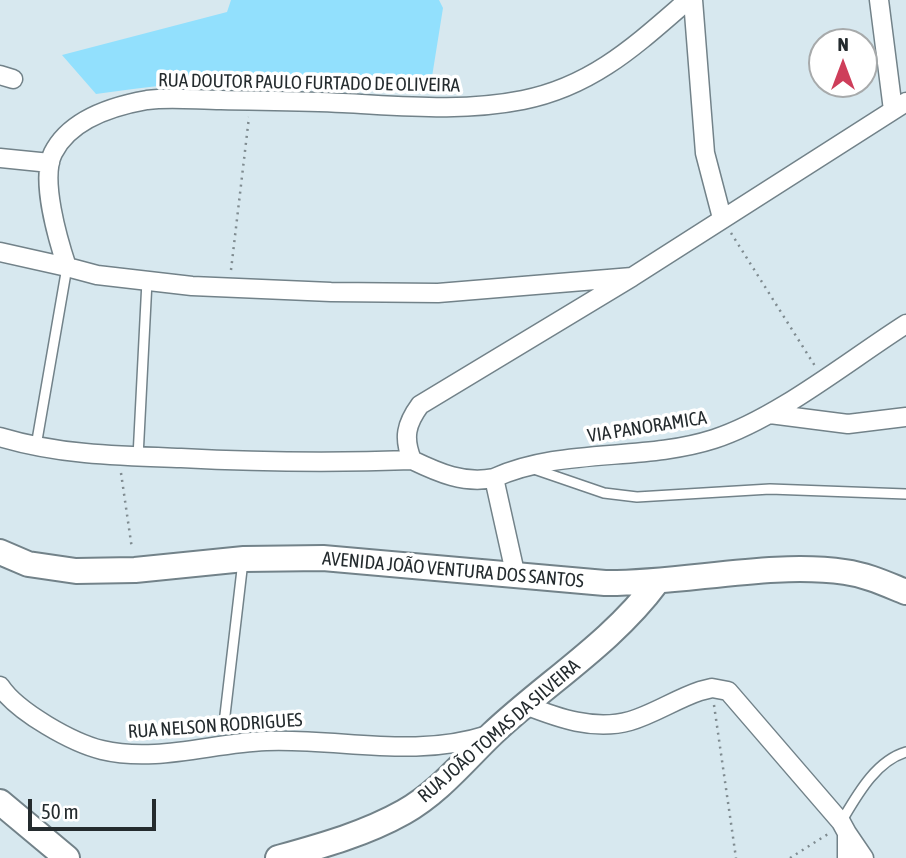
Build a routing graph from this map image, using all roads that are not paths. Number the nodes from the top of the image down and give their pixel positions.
1 (691, 0) edge
2 (879, 0) edge
3 (900, 106) edge
4 (0, 158) edge
5 (50, 163) junction
6 (722, 218) junction
7 (0, 252) edge
8 (67, 267) junction
9 (632, 277) junction
10 (147, 281) junction
11 (906, 324) edge
12 (769, 414) junction
13 (906, 417) edge
14 (0, 437) edge
15 (36, 448) junction
16 (138, 457) junction
17 (412, 460) junction
18 (527, 466) junction
19 (494, 478) junction
20 (906, 494) edge
21 (0, 552) edge
22 (244, 559) junction
23 (516, 577) junction
24 (875, 579) junction
25 (906, 580) edge
26 (657, 582) junction
27 (906, 592) edge
28 (0, 686) edge
29 (525, 705) junction
30 (225, 715) dead end
31 (492, 734) junction
32 (906, 752) edge
33 (0, 802) edge
34 (844, 828) junction
35 (66, 858) edge
36 (278, 858) edge
37 (847, 858) edge
38 (864, 858) edge

1 - 5 street, RUA DOUTOR PAULO FURTADO DE OLIVEIRA
1 - 6 street
2 - 3 street
3 - 6 street
4 - 5 street
5 - 8 street
6 - 9 street
7 - 8 street
8 - 10 street
8 - 15 lane
9 - 10 street
9 - 17 street
10 - 16 lane
11 - 12 street, VIA PANORAMICA
12 - 13 street
12 - 18 street, VIA PANORAMICA
14 - 15 street
15 - 16 street
16 - 17 street
17 - 19 street, VIA PANORAMICA
18 - 19 street, VIA PANORAMICA
18 - 20 lane
19 - 23 street
21 - 22 main road, AVENIDA JOÃO VENTURA DOS SANTOS
22 - 23 main road, AVENIDA JOÃO VENTURA DOS SANTOS
22 - 30 lane
23 - 26 main road, AVENIDA JOÃO VENTURA DOS SANTOS
24 - 25 street
24 - 26 main road, AVENIDA JOÃO VENTURA DOS SANTOS
24 - 27 main road, AVENIDA JOÃO VENTURA DOS SANTOS
26 - 29 main road, RUA JOÃO TOMAS DA SILVEIRA
28 - 31 street, RUA NELSON RODRIGUES
29 - 31 main road, RUA JOÃO TOMAS DA SILVEIRA
29 - 34 street
31 - 36 main road, RUA JOÃO TOMAS DA SILVEIRA
32 - 34 lane
33 - 35 main road
34 - 37 street
34 - 38 street

